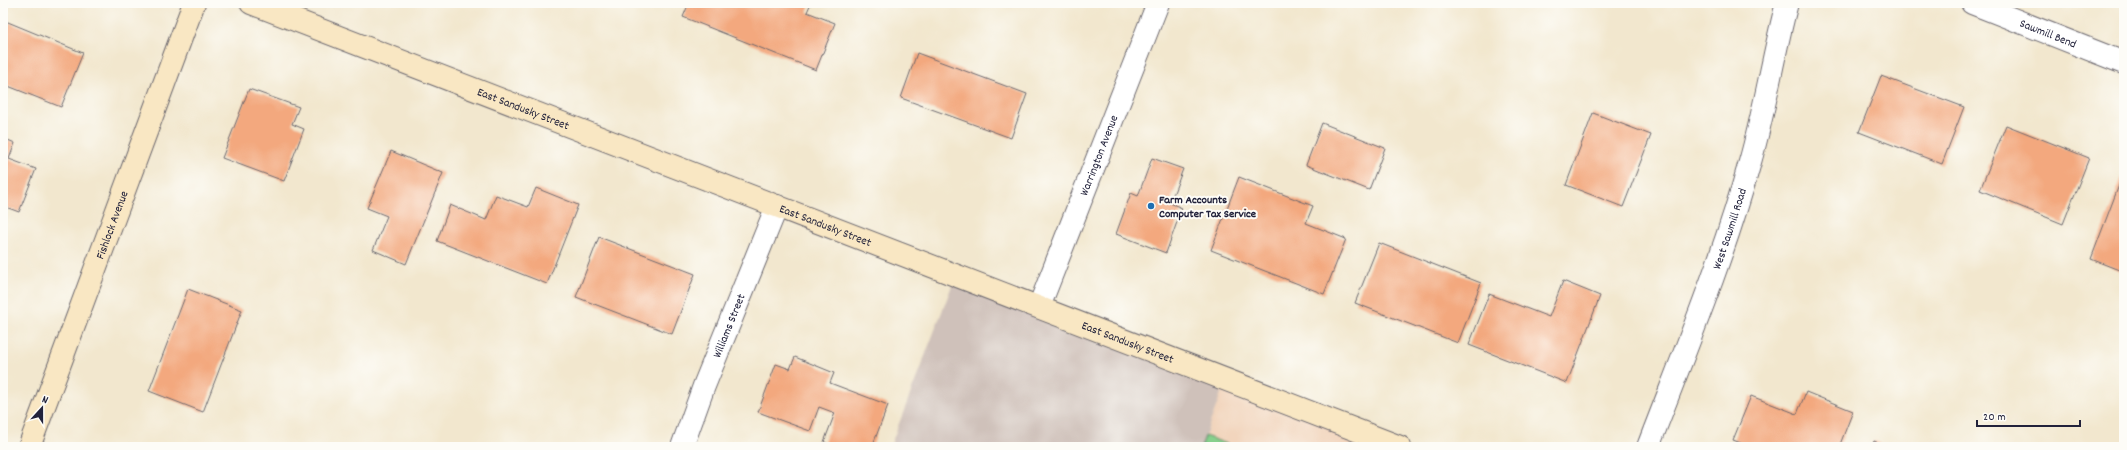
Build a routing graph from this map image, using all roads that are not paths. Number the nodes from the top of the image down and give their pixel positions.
1 (194, 3) edge
2 (251, 3) edge
3 (1158, 3) edge
4 (1787, 3) edge
5 (1972, 3) edge
6 (2124, 63) edge
7 (777, 206) junction
8 (1039, 307) junction
9 (29, 447) edge
10 (682, 447) edge
11 (1400, 447) edge
12 (1648, 447) edge

1 - 9 main road, Fishlock Avenue
2 - 7 main road, East Sandusky Street
3 - 8 street, Warrington Avenue
4 - 12 street, West Sawmill Road
5 - 6 street, Sawmill Bend
7 - 8 main road, East Sandusky Street
7 - 10 street, Williams Street
8 - 11 main road, East Sandusky Street

